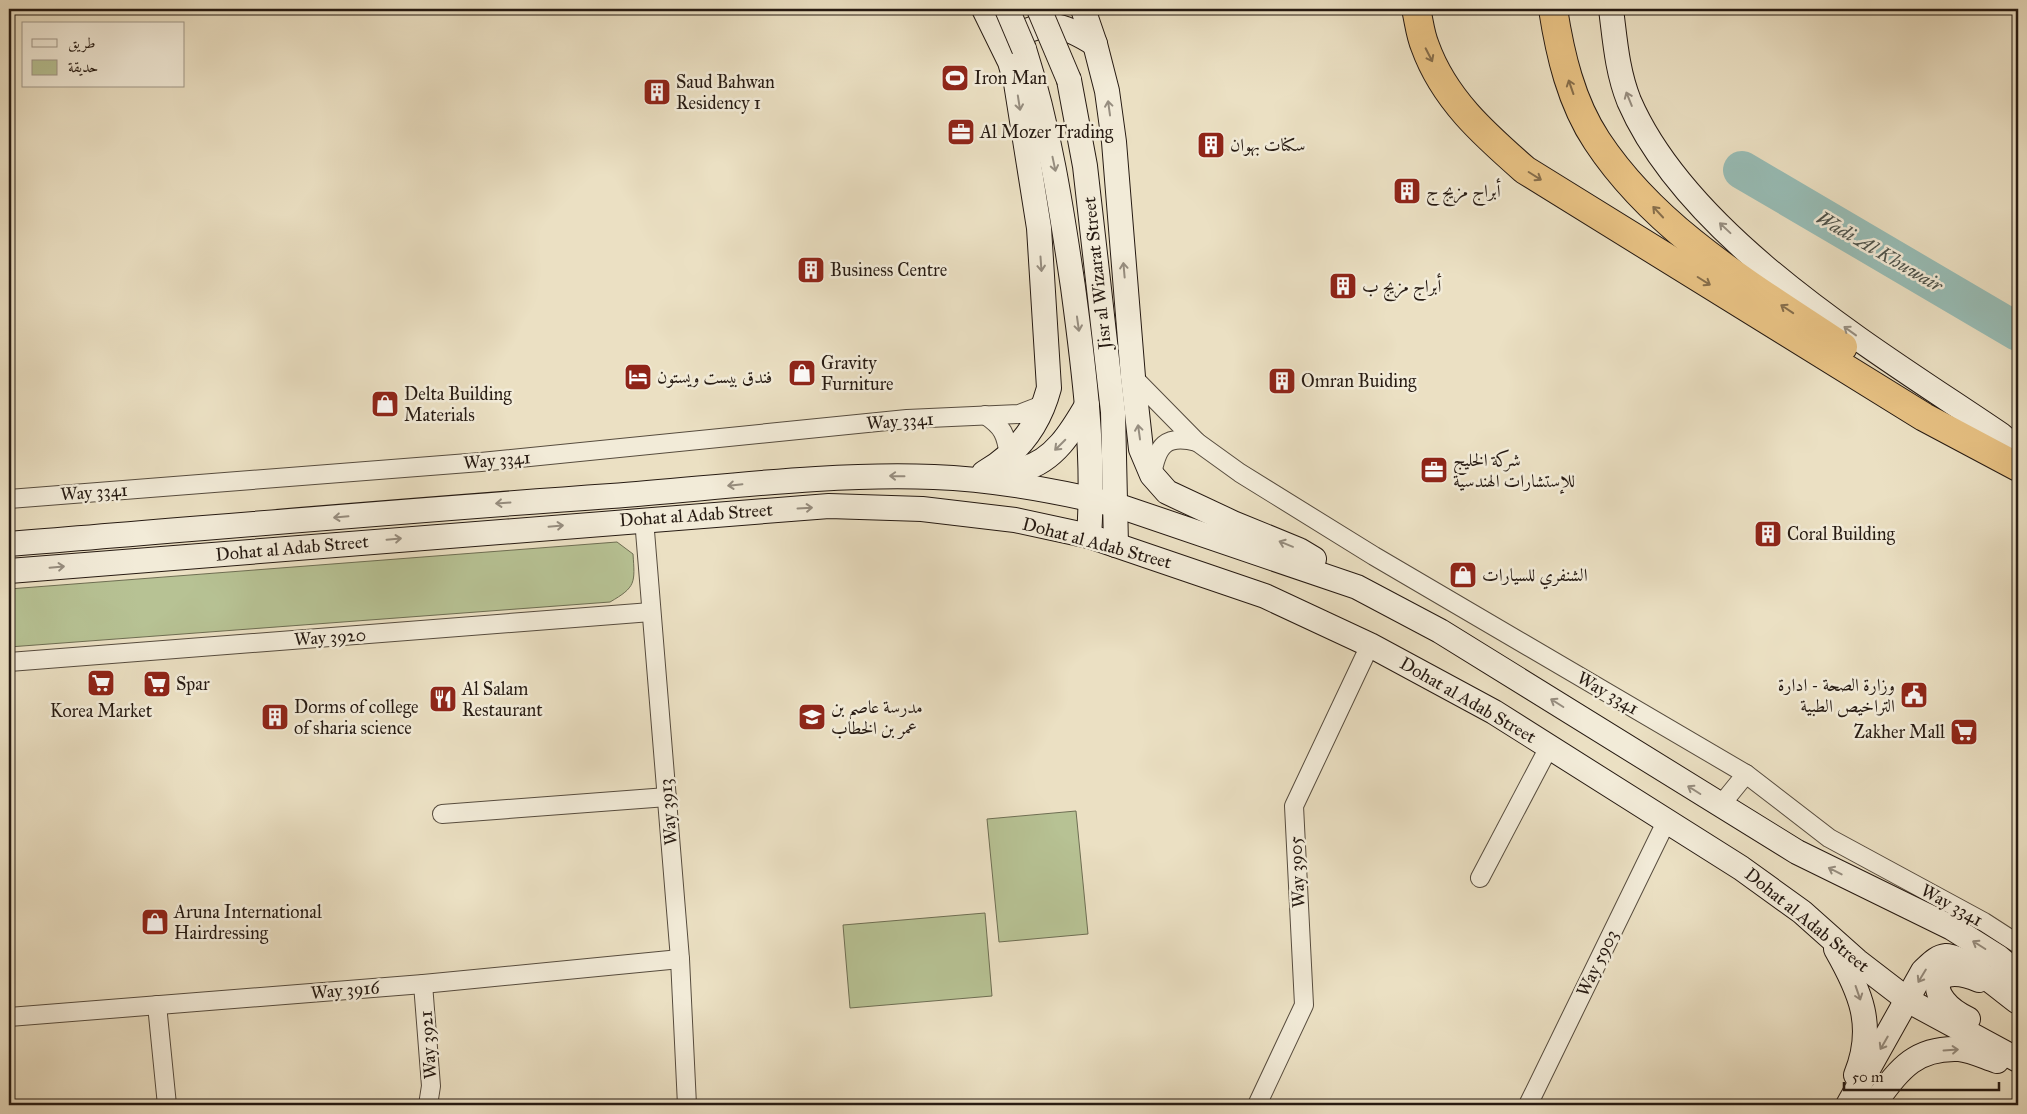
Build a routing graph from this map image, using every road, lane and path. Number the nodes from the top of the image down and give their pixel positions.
1 (984, 9) edge
2 (1007, 9) edge
3 (1039, 9) edge
4 (1083, 9) edge
5 (1416, 9) edge
6 (1553, 9) edge
7 (1611, 9) edge
8 (1095, 44) junction
9 (1017, 55) junction
10 (1133, 377) junction
11 (1045, 404) junction
12 (1087, 405) junction
13 (985, 415) junction
14 (1197, 442) junction
15 (2018, 450) edge
16 (1009, 456) junction
17 (2018, 461) edge
18 (2018, 466) edge
19 (984, 473) junction
20 (1152, 475) junction
21 (938, 477) junction
22 (9, 499) edge
23 (1092, 499) junction
24 (1116, 505) junction
25 (644, 519) junction
26 (1089, 536) junction
27 (9, 544) edge
28 (1116, 545) junction
29 (9, 571) edge
30 (1357, 587) junction
31 (651, 612) junction
32 (1370, 644) junction
33 (9, 662) edge
34 (1549, 747) junction
35 (1746, 774) junction
36 (667, 797) junction
37 (1720, 806) junction
38 (442, 814) dead end
39 (1666, 822) junction
40 (1480, 878) dead end
41 (1827, 934) junction
42 (2018, 944) edge
43 (680, 958) junction
44 (423, 984) junction
45 (2013, 989) edge
46 (1909, 1001) junction
47 (157, 1005) junction
48 (9, 1018) edge
49 (2018, 1046) edge
50 (2018, 1060) edge
51 (2018, 1067) edge
52 (167, 1105) edge
53 (428, 1105) edge
54 (687, 1105) edge
55 (1257, 1105) edge
56 (1528, 1105) edge
57 (1844, 1105) edge
58 (1848, 1105) edge
59 (1873, 1105) edge

1 - 9 main road
2 - 9 main road, Jisr al Wizarat Street, bridge
3 - 24 main road, Jisr al Wizarat Street, bridge
4 - 8 main road
5 -> 18 highway
17 -> 6 highway
15 -> 7 main road
8 - 9 main road
10 -> 8 main road
9 -> 11 main road
9 -> 12 main road, Jisr al Wizarat Street
10 - 14 street, Way 3341
20 -> 10 main road
11 - 13 street, Way 3341
11 - 16 main road
12 -> 19 main road
12 - 23 main road, Jisr al Wizarat Street
13 - 16 street
13 - 22 street, Way 3341
14 - 20 street
14 - 35 street, Way 3341
16 - 19 main road
19 - 21 main road
30 -> 20 main road
21 - 23 main road, Dohat al Adab Street
21 -> 27 main road, Dohat al Adab Street
23 - 24 main road, Dohat al Adab Street
23 - 26 main road, Jisr al Wizarat Street
24 - 28 main road, Jisr al Wizarat Street
24 - 30 main road, Dohat al Adab Street
25 -> 26 main road, Dohat al Adab Street
29 -> 25 main road, Dohat al Adab Street
25 - 31 street, Way 3913
26 - 28 main road, Dohat al Adab Street
28 - 32 main road, Dohat al Adab Street
37 -> 30 main road, Dohat al Adab Street
31 - 33 street, Way 3920
31 - 36 street, Way 3913
32 - 34 main road, Dohat al Adab Street
32 - 55 street, Way 3905
34 - 39 main road, Dohat al Adab Street
34 - 40 street
35 - 37 street
35 - 42 street, Way 3341
36 - 38 street
36 - 43 street, Way 3913
45 -> 37 main road, Dohat al Adab Street
39 - 41 main road, Dohat al Adab Street
39 - 56 street, Way 5903
41 - 46 main road, Dohat al Adab Street
41 -> 57 main road
43 - 44 street, Way 3916
43 - 54 street, Way 3913
44 - 47 street, Way 3916
44 - 53 street, Way 3921
45 -> 46 main road
45 - 49 main road
46 - 50 main road, Dohat al Adab Street
46 -> 58 main road
47 - 48 street, Way 3916
47 - 52 street
59 -> 51 main road

